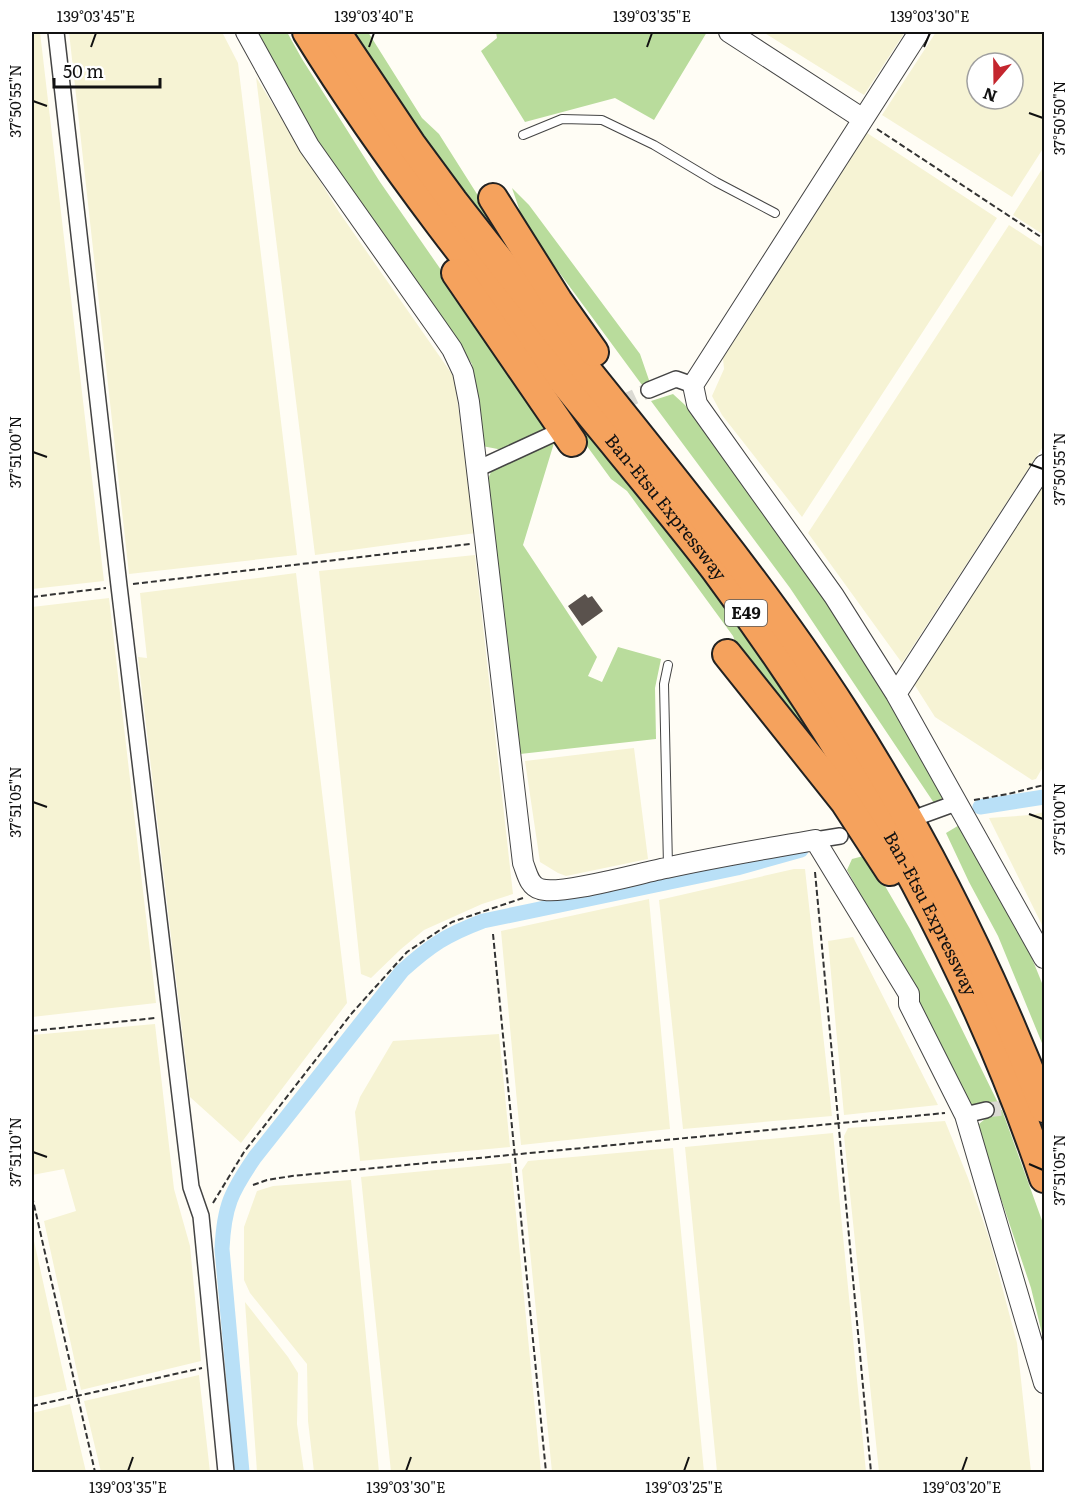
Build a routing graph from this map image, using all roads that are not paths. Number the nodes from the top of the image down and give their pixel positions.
1 (56, 32) edge
2 (246, 32) edge
3 (307, 32) edge
4 (336, 32) edge
5 (729, 32) edge
6 (919, 32) edge
7 (354, 105) junction
8 (863, 119) junction
9 (523, 135) dead end
10 (493, 198) dead end
11 (775, 213) dead end
12 (693, 385) junction
13 (649, 390) tunnel mouth
14 (562, 438) joint
15 (1044, 465) edge
16 (477, 469) junction
17 (732, 552) junction
18 (727, 654) dead end
19 (668, 665) dead end
20 (896, 694) junction
21 (956, 803) junction
22 (923, 815) dead end
23 (840, 836) dead end
24 (818, 844) junction
25 (668, 867) junction
26 (1044, 958) edge
27 (1044, 1108) edge
28 (986, 1110) tunnel mouth
29 (965, 1115) junction
30 (1040, 1165) edge
31 (1044, 1383) edge
32 (226, 1473) edge

1 - 32 street
2 - 16 street
3 - 7 highway, Ban-Etsu Expressway / E49
4 - 17 highway, Ban-Etsu Expressway / E49
5 - 8 street
6 - 8 street
7 - 14 highway
7 - 30 highway, Ban-Etsu Expressway / E49
8 - 12 street
9 - 11 lane
10 - 17 highway
12 - 13 street
12 - 20 street
14 - 16 street
15 - 20 street
16 - 25 street
17 - 27 highway, Ban-Etsu Expressway / E49
18 - 30 highway
19 - 25 lane
20 - 21 street
21 - 22 street
21 - 26 street
23 - 24 street
24 - 25 street
24 - 29 street
28 - 29 street
29 - 31 street

